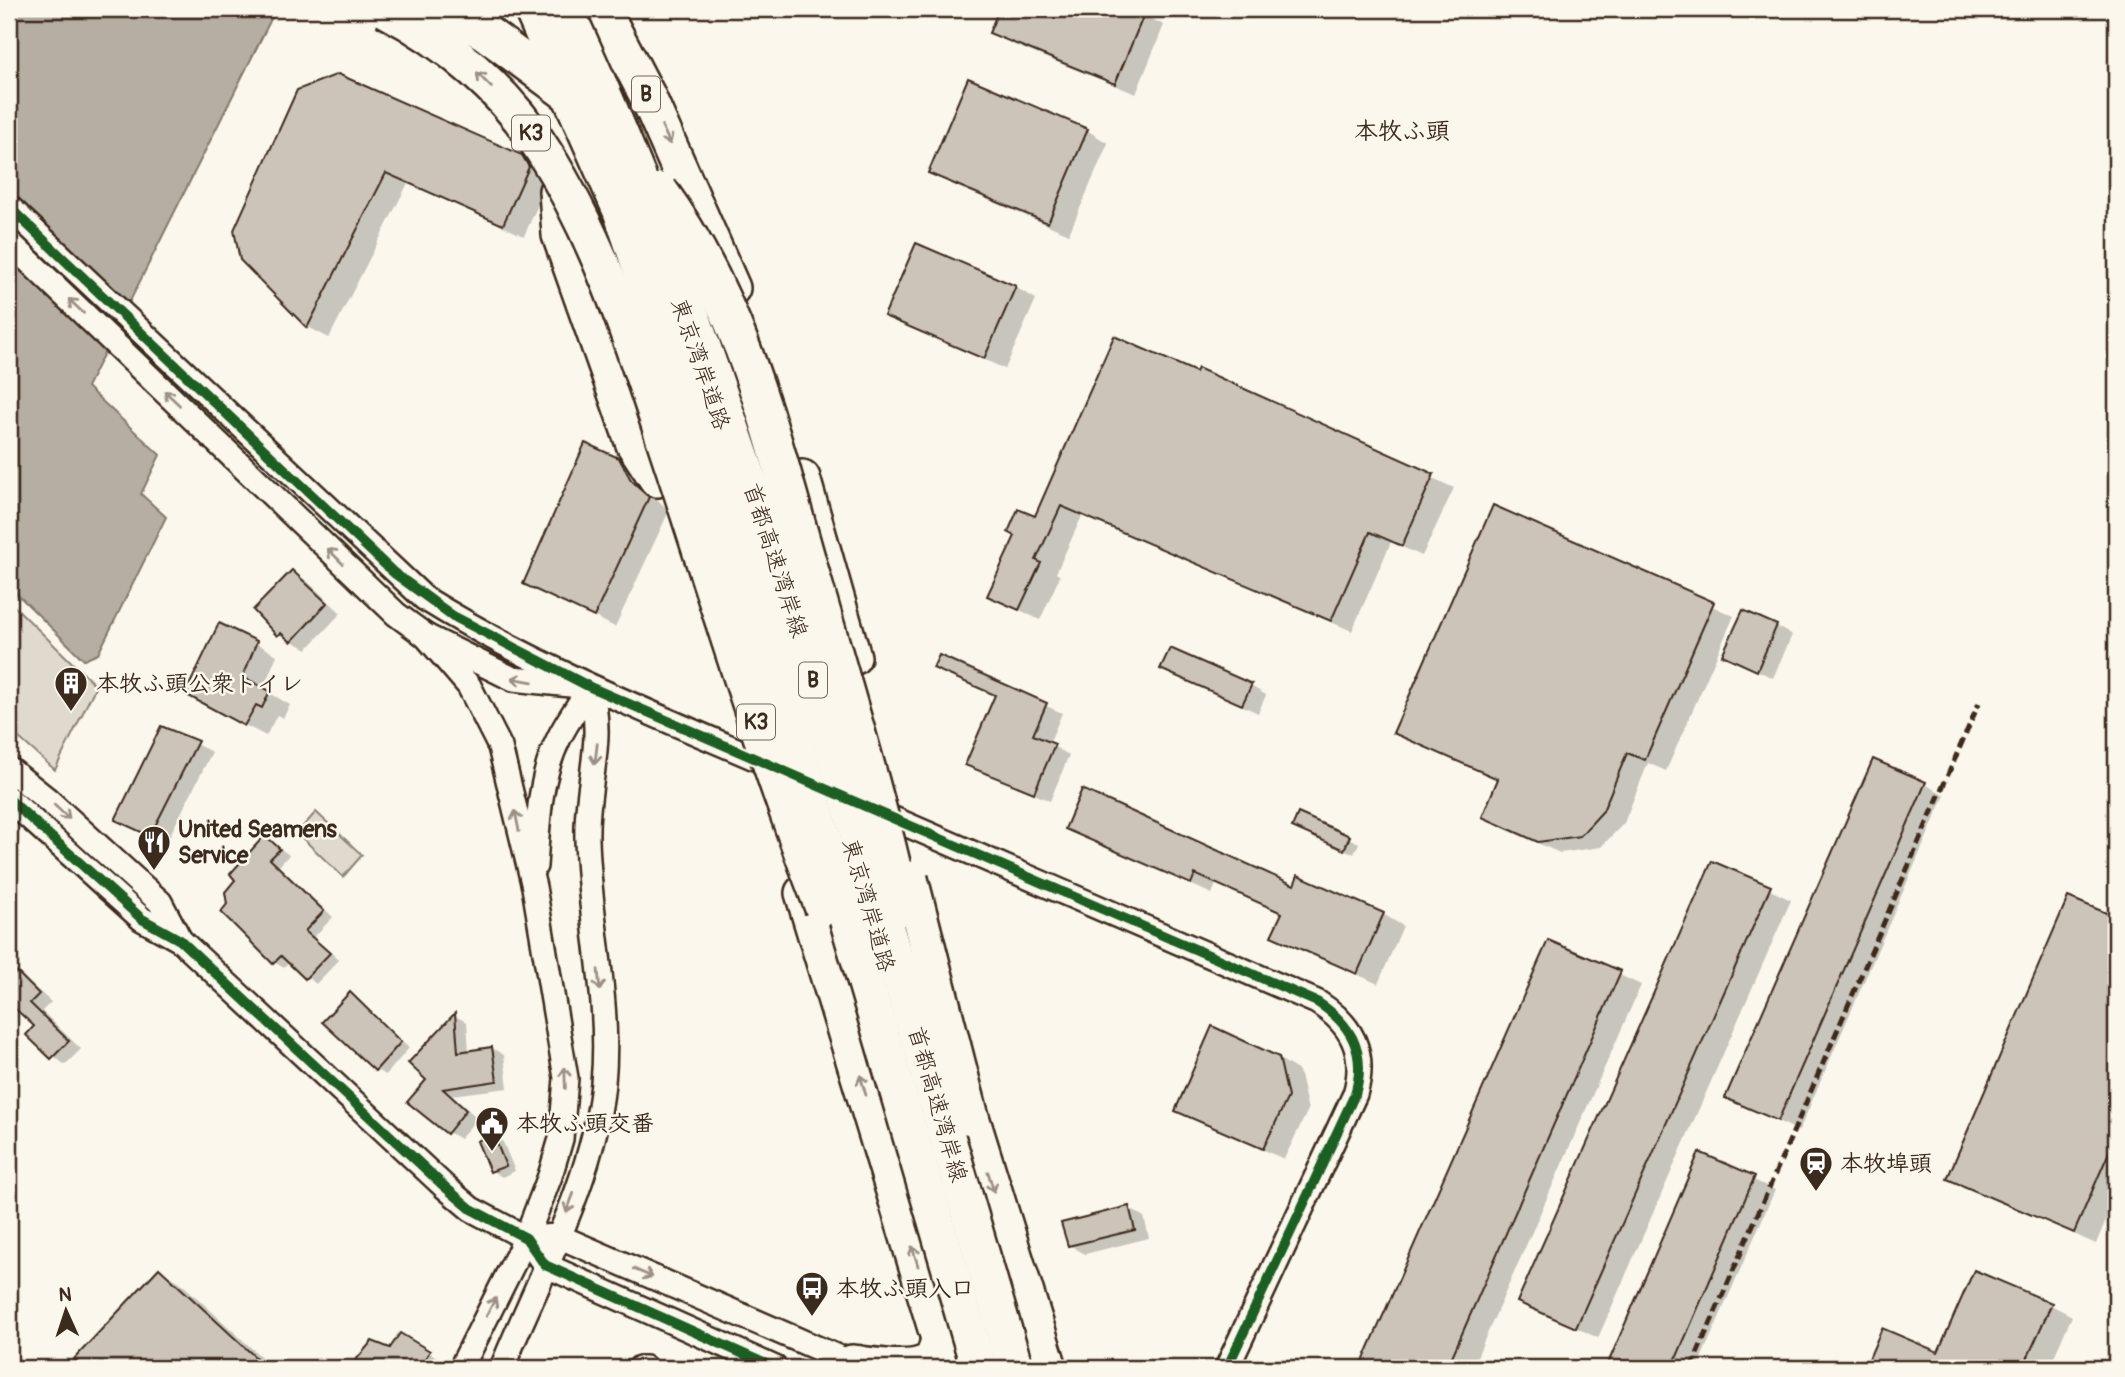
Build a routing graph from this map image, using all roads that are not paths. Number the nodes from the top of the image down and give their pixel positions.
1 (385, 9) edge
2 (442, 9) edge
3 (484, 9) edge
4 (532, 9) edge
5 (559, 9) edge
6 (565, 9) edge
7 (572, 9) edge
8 (581, 9) edge
9 (602, 9) edge
10 (9, 207) edge
11 (9, 242) edge
12 (648, 246) junction
13 (426, 636) junction
14 (590, 687) junction
15 (9, 769) edge
16 (888, 783) junction
17 (9, 799) edge
18 (534, 887) junction
19 (803, 893) junction
20 (180, 940) junction
21 (897, 1142) junction
22 (957, 1170) junction
23 (558, 1236) junction
24 (526, 1238) junction
25 (545, 1265) junction
26 (940, 1335) junction
27 (857, 1366) edge
28 (461, 1368) edge
29 (502, 1368) edge
30 (775, 1368) edge
31 (948, 1368) edge
32 (979, 1368) edge
33 (989, 1368) edge
34 (1004, 1368) edge
35 (1015, 1368) edge
36 (1049, 1368) edge
37 (1227, 1368) edge

21 -> 1 highway, K3, bridge
2 - 22 highway, K3, bridge
3 - 19 highway, bridge
4 - 21 highway, 首都高速湾岸線 / B, bridge
5 - 12 highway, 東京湾岸道路
6 - 22 highway, 首都高速湾岸線 / B, bridge
7 - 34 highway, 東京湾岸道路, bridge
8 - 16 highway, bridge
9 -> 16 highway, B
10 - 14 street
13 -> 11 street
12 - 19 highway, bridge
12 - 33 highway, 東京湾岸道路
14 -> 13 street
18 -> 13 street
14 - 18 street
14 -> 23 street
14 - 37 street
15 -> 20 street
16 -> 36 highway, bridge
17 - 20 street
24 -> 18 street
21 -> 19 highway
20 - 24 street
26 -> 21 highway
21 - 32 highway, 首都高速湾岸線 / B, bridge
22 - 35 highway, 首都高速湾岸線 / B, bridge
23 - 24 street
23 - 25 street
23 -> 27 street
24 - 25 street
28 -> 24 street
25 - 29 street
25 - 30 street
26 - 27 highway
26 - 31 highway

